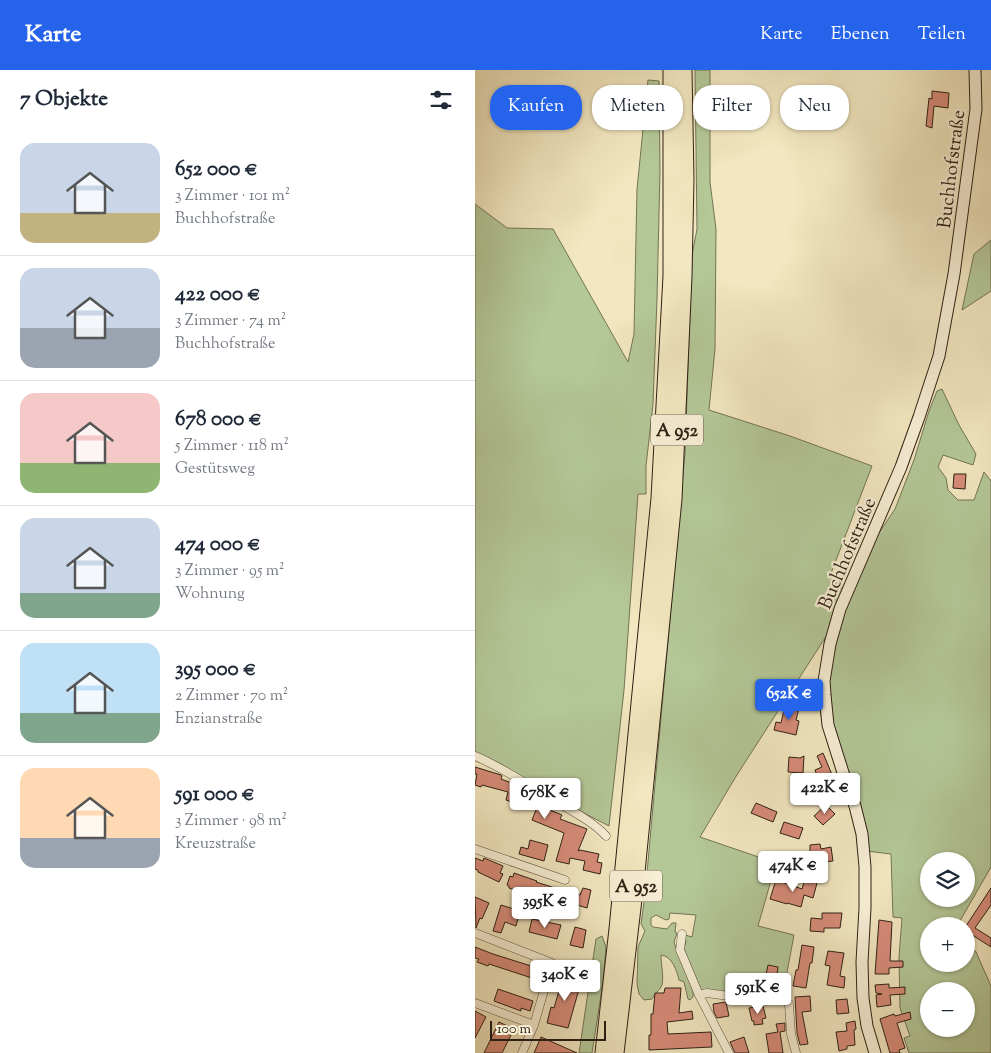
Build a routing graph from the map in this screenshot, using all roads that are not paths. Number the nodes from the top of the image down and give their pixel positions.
1 (671, 70) edge
2 (684, 70) edge
3 (975, 70) edge
4 (475, 756) edge
5 (606, 836) dead end
6 (475, 849) edge
7 (565, 880) dead end
8 (475, 933) edge
9 (682, 934) dead end
10 (699, 994) junction
11 (475, 1003) edge
12 (534, 1025) junction
13 (522, 1053) edge
14 (603, 1053) edge
15 (617, 1053) edge
16 (729, 1053) edge
17 (796, 1053) edge
18 (875, 1053) edge

1 - 14 highway, A 952
2 - 15 highway, A 952
3 - 18 main road, Buchhofstraße
4 - 5 street
6 - 7 street
8 - 12 street
9 - 10 street
10 - 16 street
10 - 17 street
11 - 12 street
12 - 13 street

